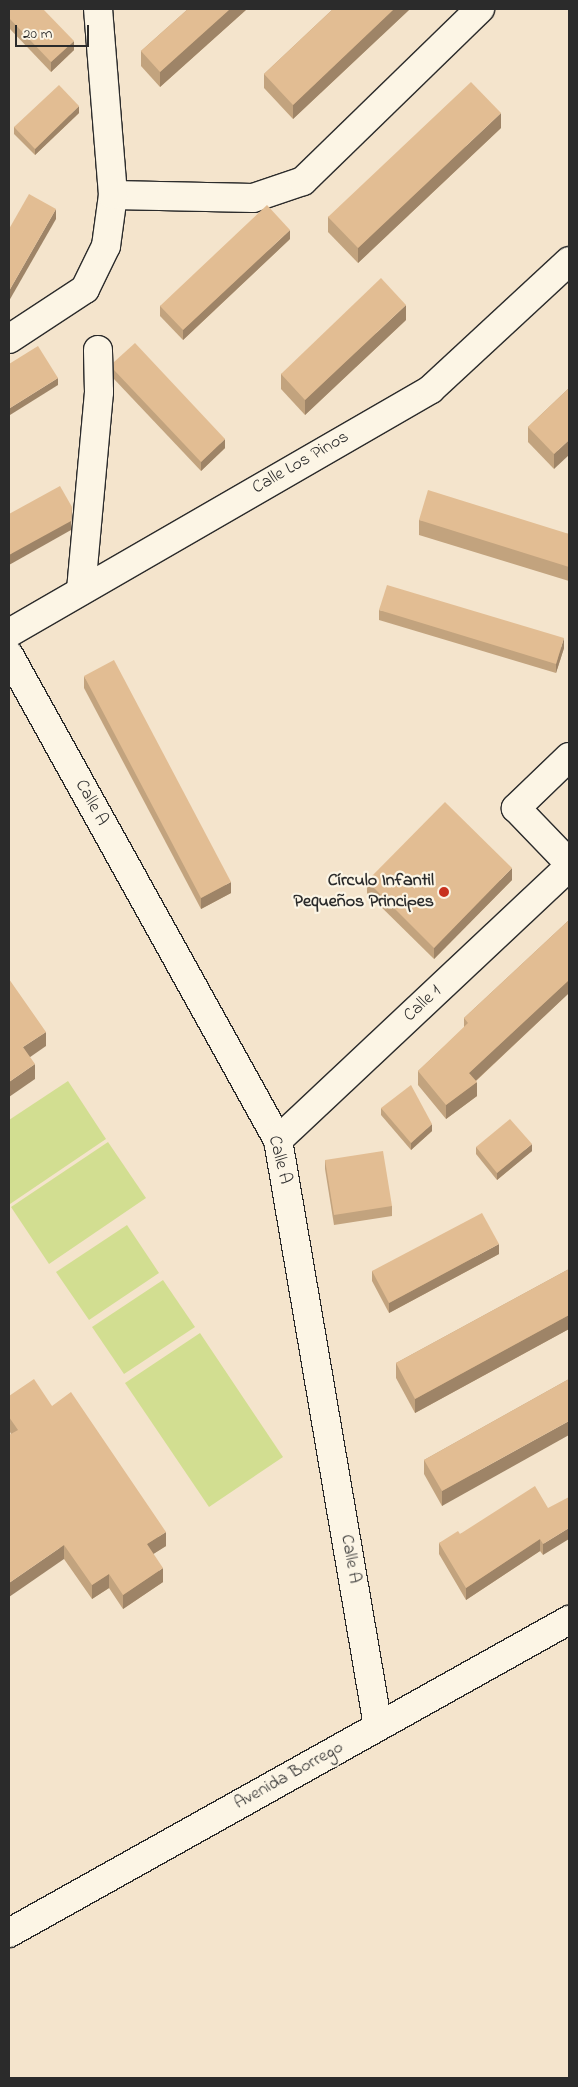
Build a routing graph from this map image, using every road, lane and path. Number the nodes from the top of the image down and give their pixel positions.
1 (98, 9) edge
2 (480, 9) edge
3 (113, 195) junction
4 (569, 261) edge
5 (9, 339) edge
6 (98, 350) dead end
7 (81, 590) junction
8 (9, 633) edge
9 (9, 655) edge
10 (569, 757) edge
11 (569, 863) edge
12 (569, 867) edge
13 (278, 1140) junction
14 (569, 1620) edge
15 (378, 1726) junction
16 (9, 1933) edge

1 - 3 street
2 - 3 street
3 - 5 street
4 - 7 street, Calle Los Pinos
6 - 7 street
7 - 8 street, Calle Los Pinos
9 - 13 street, Calle A
10 - 11 street
12 - 13 street, Calle 1
13 - 15 street, Calle A
14 - 15 street, Avenida Borrego
15 - 16 street, Avenida Borrego

